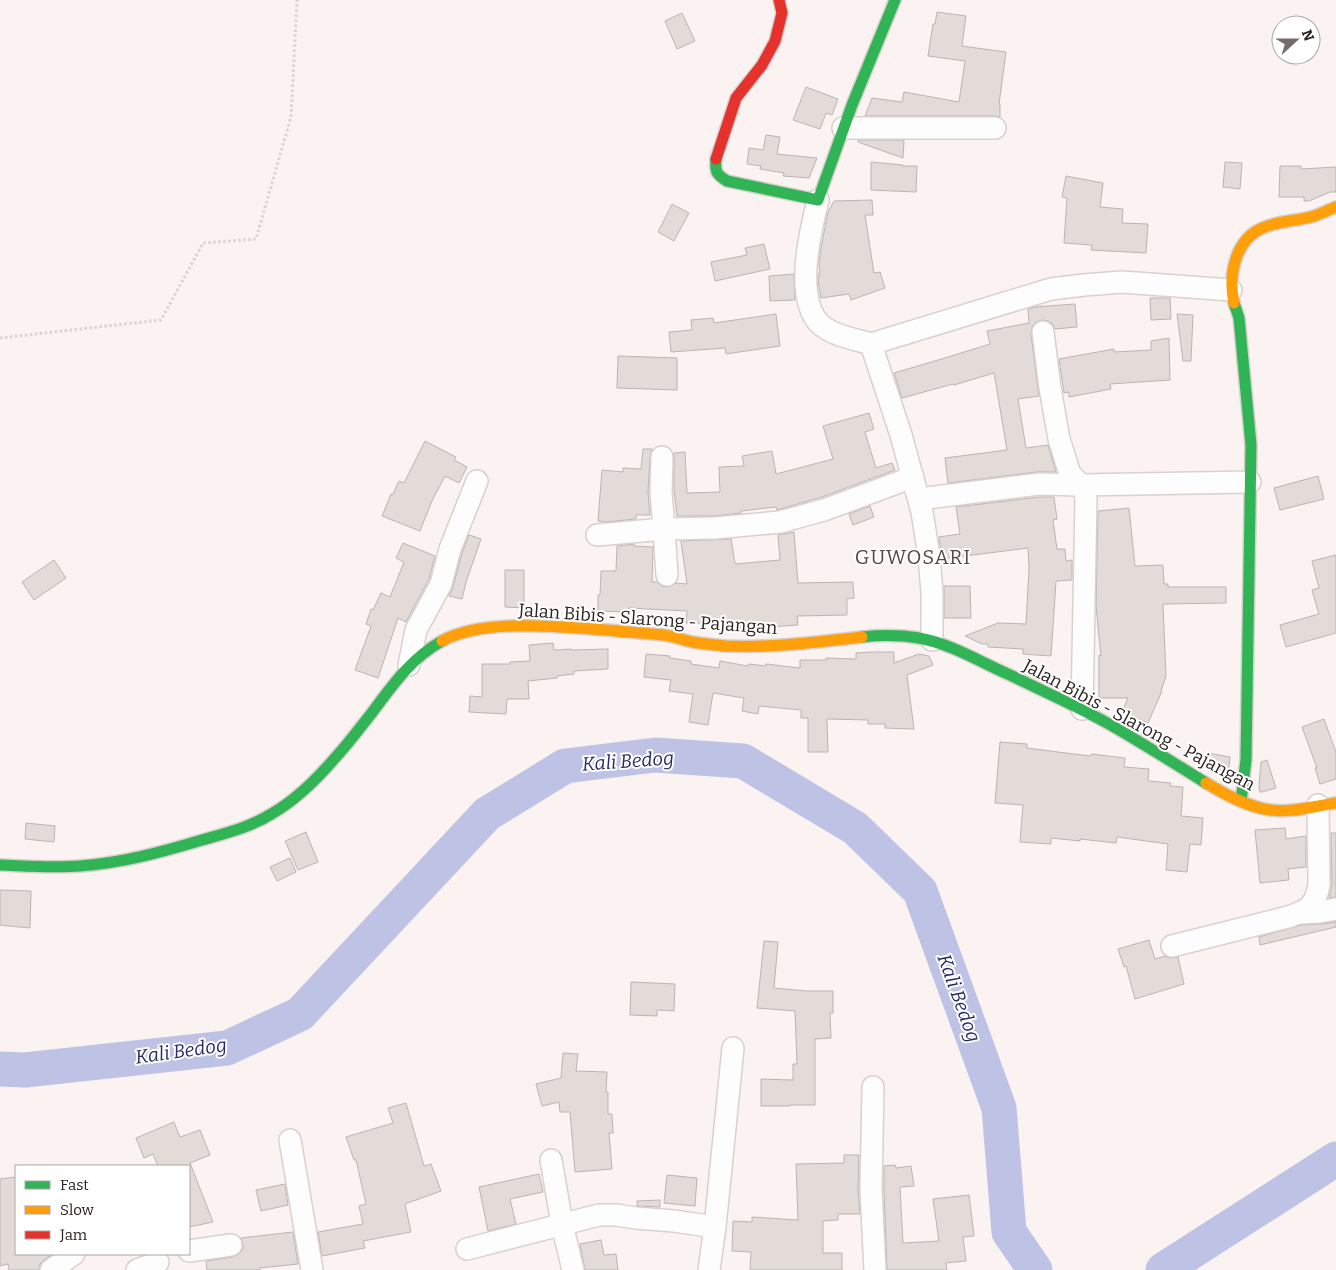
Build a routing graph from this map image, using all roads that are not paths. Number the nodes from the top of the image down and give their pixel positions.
1 (779, 0) edge
2 (895, 0) edge
3 (843, 128) junction
4 (995, 128) dead end
5 (818, 200) junction
6 (1336, 207) edge
7 (1231, 290) junction
8 (1043, 332) dead end
9 (871, 344) junction
10 (662, 457) dead end
11 (913, 477) junction
12 (477, 481) dead end
13 (1250, 482) junction
14 (1081, 485) junction
15 (918, 498) junction
16 (664, 529) junction
17 (598, 535) dead end
18 (667, 575) dead end
19 (932, 640) junction
20 (409, 666) junction
21 (1082, 709) junction
22 (1241, 800) junction
23 (1327, 804) edge
24 (0, 865) edge
25 (1336, 909) edge
26 (1301, 913) junction
27 (1172, 946) dead end
28 (733, 1048) dead end
29 (873, 1087) dead end
30 (290, 1140) dead end
31 (551, 1160) dead end
32 (562, 1224) junction
33 (716, 1227) junction
34 (231, 1245) dead end
35 (467, 1249) dead end
36 (190, 1251) edge
37 (73, 1255) edge
38 (161, 1259) edge
39 (51, 1270) edge
40 (137, 1270) edge
41 (312, 1270) edge
42 (573, 1270) edge
43 (709, 1270) edge
44 (875, 1270) edge

1 - 5 main road
2 - 3 main road
3 - 4 street
3 - 5 main road
5 - 9 street
6 - 7 main road
7 - 9 street
7 - 13 main road
8 - 14 street
9 - 11 street
10 - 16 street
11 - 15 street
11 - 16 street
12 - 20 street
13 - 14 street
13 - 22 main road
14 - 15 street
14 - 21 street
15 - 19 street
16 - 17 street
16 - 18 street
19 - 20 main road, Jalan Bibis - Slarong - Pajangan
19 - 21 main road, Jalan Bibis - Slarong - Pajangan
20 - 24 main road, Jalan Bibis - Slarong - Pajangan
21 - 22 main road, Jalan Bibis - Slarong - Pajangan
22 - 23 main road, Jalan Bibis - Slarong - Pajangan
23 - 26 street
25 - 26 street
26 - 27 street
28 - 33 street
29 - 44 street
30 - 41 street
31 - 32 street
32 - 33 street
32 - 35 street
32 - 42 street
33 - 43 street
34 - 36 street
37 - 39 street
38 - 40 street

